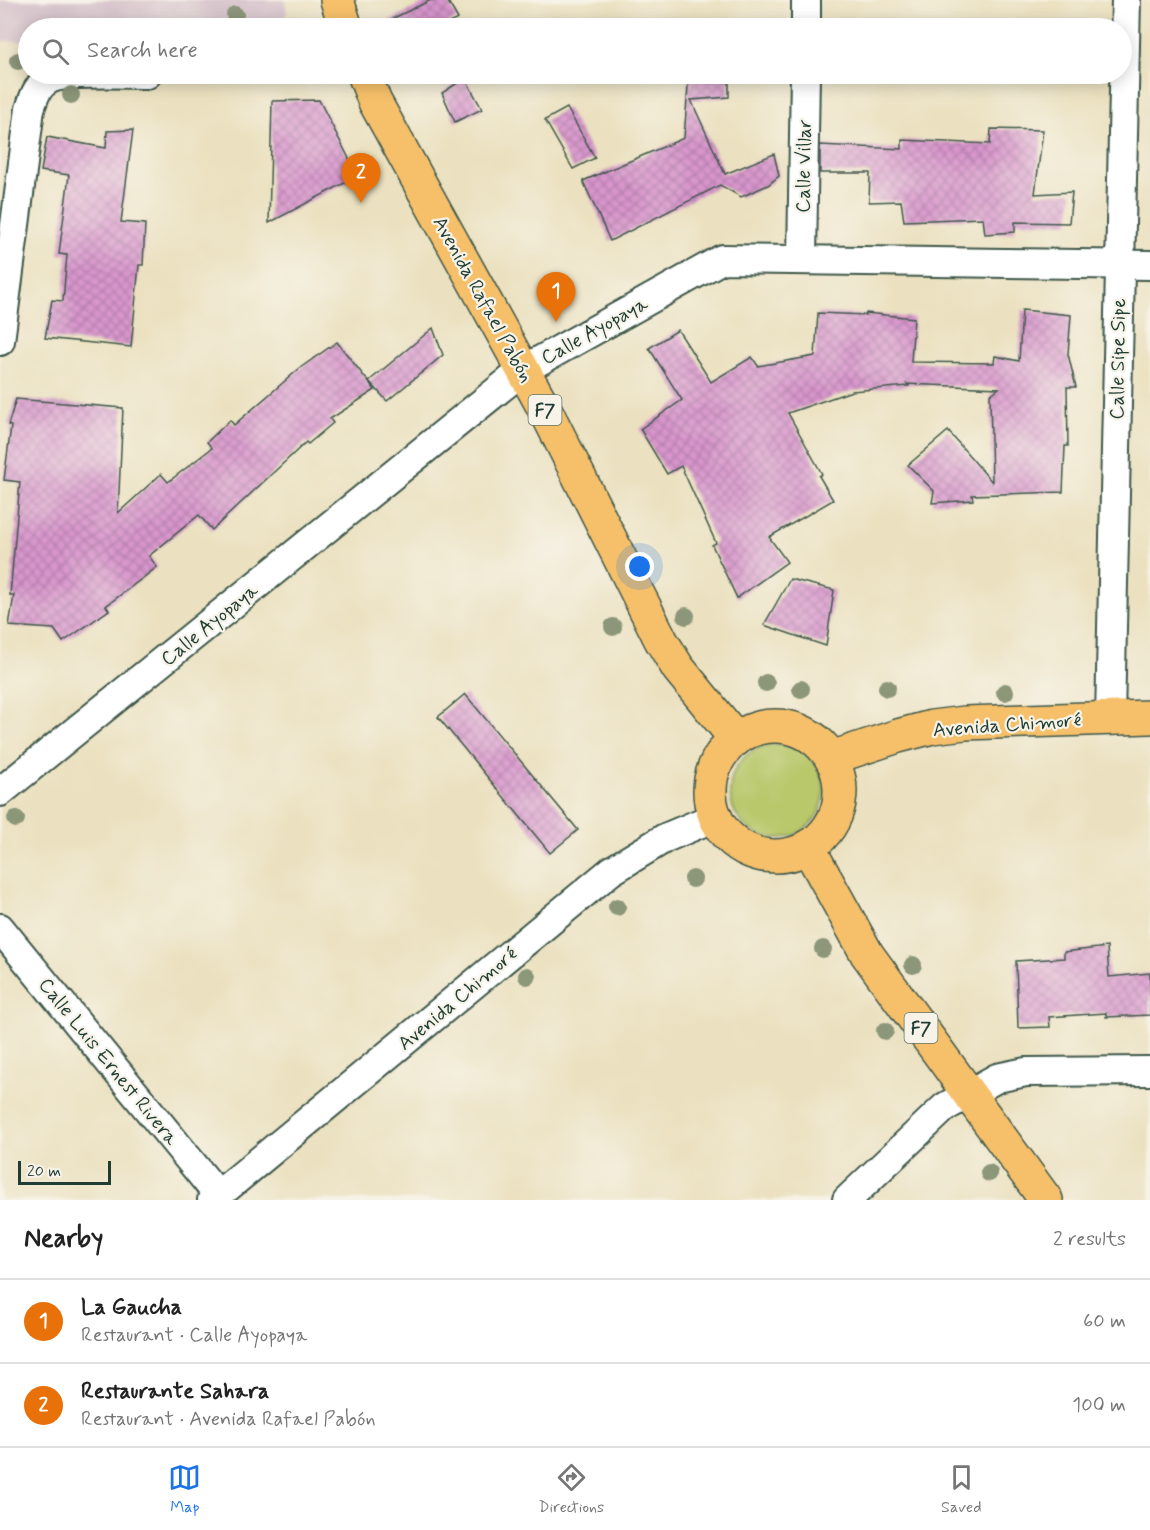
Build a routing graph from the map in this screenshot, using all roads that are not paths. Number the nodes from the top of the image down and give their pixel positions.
1 (337, 0) edge
2 (806, 0) edge
3 (1126, 0) edge
4 (343, 18) edge
5 (806, 18) edge
6 (1126, 18) edge
7 (44, 84) edge
8 (368, 84) edge
9 (805, 84) edge
10 (1124, 84) edge
11 (802, 259) junction
12 (1119, 264) junction
13 (1150, 265) edge
14 (0, 340) edge
15 (523, 370) junction
16 (1150, 717) edge
17 (1110, 718) junction
18 (736, 739) junction
19 (831, 758) junction
20 (0, 792) edge
21 (715, 817) junction
22 (808, 847) junction
23 (0, 928) edge
24 (1150, 1071) edge
25 (969, 1093) junction
26 (226, 1195) edge
27 (847, 1200) edge
28 (1046, 1200) edge

1 - 4 highway
2 - 5 street
3 - 6 street, Calle Sipe Sipe
7 - 14 street
8 - 15 highway, Avenida Rafael Pabón / F7
9 - 11 street, Calle Villar
10 - 12 street, Calle Sipe Sipe
11 - 12 street, Calle Ayopaya
11 - 15 street, Calle Ayopaya
12 - 13 street, Calle Ayopaya
12 - 17 street, Calle Sipe Sipe
15 - 18 highway, Avenida Rafael Pabón / F7
15 - 20 street, Calle Ayopaya
16 - 17 highway, Avenida Chimoré
17 - 19 highway, Avenida Chimoré
18 - 19 highway
18 - 21 highway
19 - 22 highway
21 - 22 highway
21 - 26 street, Avenida Chimoré
22 - 25 highway, F7
23 - 26 street, Calle Luis Ernest Rivera
24 - 25 street
25 - 27 street
25 - 28 highway, F7

